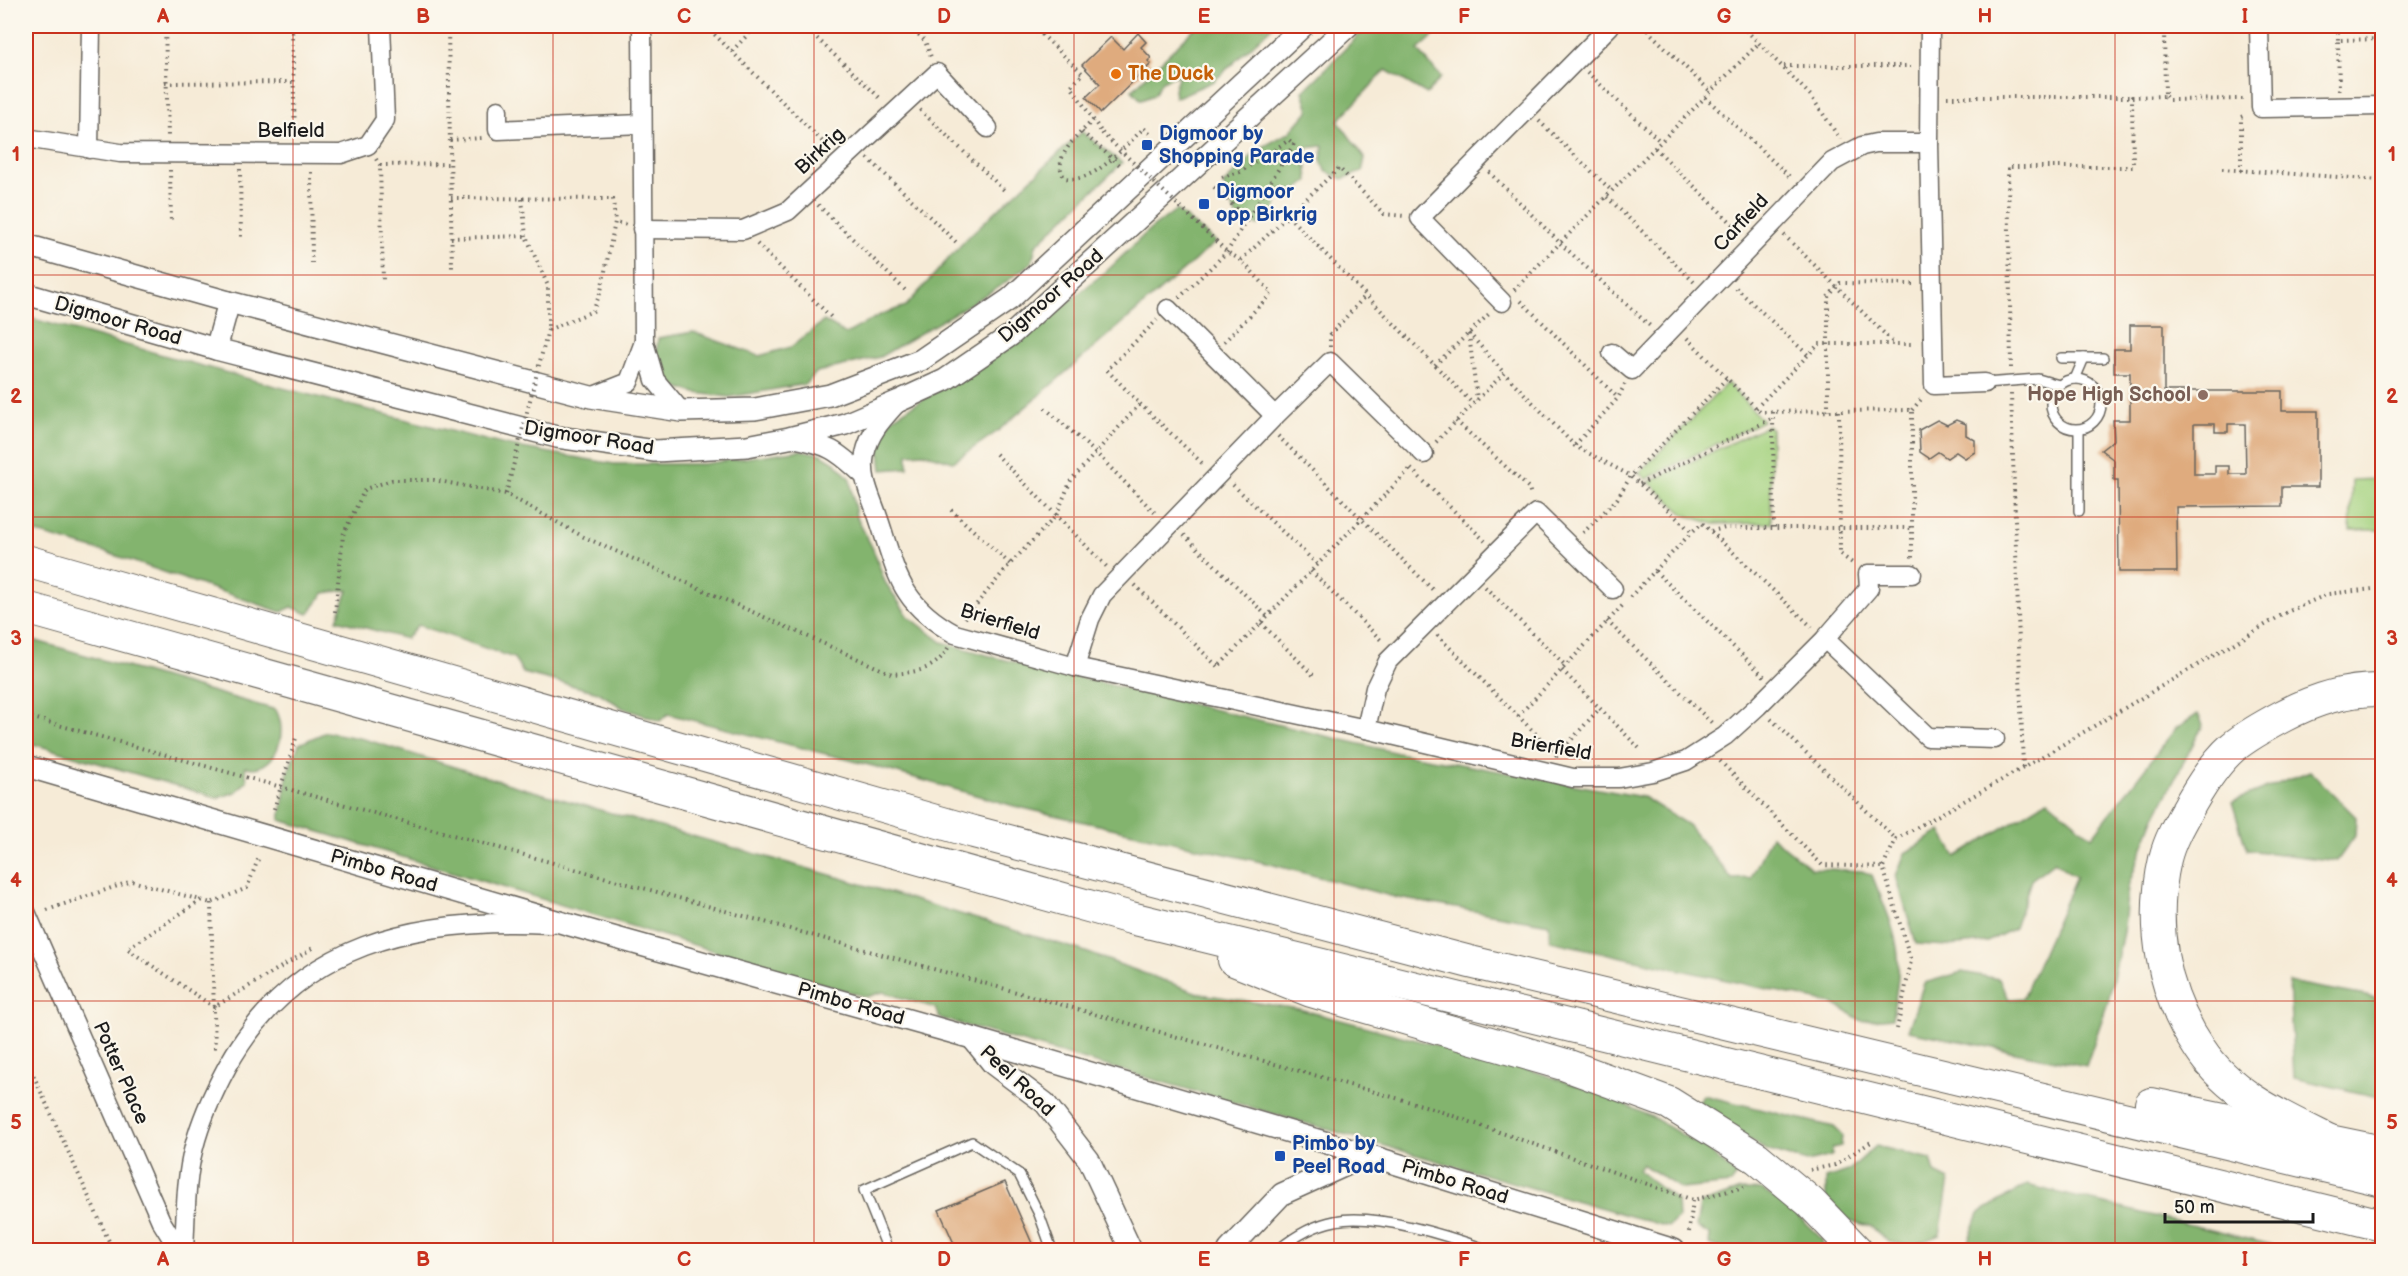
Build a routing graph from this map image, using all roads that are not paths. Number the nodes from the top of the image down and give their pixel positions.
1 (91, 26) edge
2 (381, 26) edge
3 (642, 26) edge
4 (1303, 26) edge
5 (1348, 26) edge
6 (1610, 26) edge
7 (1930, 26) edge
8 (2259, 26) edge
9 (2382, 106) edge
10 (498, 110) dead end
11 (642, 124) junction
12 (988, 128) dead end
13 (26, 138) edge
14 (1929, 143) junction
15 (89, 149) junction
16 (642, 229) junction
17 (26, 245) edge
18 (26, 294) edge
19 (1507, 297) road end
20 (229, 302) junction
21 (1168, 309) road end
22 (644, 342) junction
23 (216, 349) junction
24 (1612, 353) dead end
25 (2061, 358) dead end
26 (2084, 358) junction
27 (2103, 358) dead end
28 (2075, 379) junction
29 (1985, 383) joint
30 (2059, 385) junction
31 (591, 397) junction
32 (899, 401) junction
33 (681, 411) junction
34 (1270, 420) junction
35 (2079, 430) junction
36 (789, 438) junction
37 (1424, 454) road end
38 (863, 475) junction
39 (2079, 511) dead end
40 (26, 561) edge
41 (1912, 574) road end
42 (1613, 589) dead end
43 (26, 608) edge
44 (1825, 639) junction
45 (1075, 667) junction
46 (2382, 690) edge
47 (1366, 729) junction
48 (1995, 739) dead end
49 (26, 766) edge
50 (26, 912) edge
51 (1131, 918) junction
52 (570, 925) junction
53 (972, 1038) junction
54 (1928, 1070) junction
55 (2328, 1140) junction
56 (2382, 1152) edge
57 (1368, 1155) junction
58 (2382, 1180) edge
59 (2382, 1225) edge
60 (179, 1251) edge
61 (184, 1251) edge
62 (888, 1251) edge
63 (1052, 1251) edge
64 (1131, 1251) edge
65 (1229, 1251) edge
66 (1278, 1251) edge
67 (1488, 1251) edge
68 (1674, 1251) edge
69 (1856, 1251) edge

1 - 15 street
2 - 15 street, Belfield
3 - 11 street
4 - 33 street, Digmoor Road
5 - 32 street, Digmoor Road
6 - 19 street
7 - 14 street
8 - 9 street
10 - 11 street
11 - 16 street
12 - 16 street, Birkrig
13 - 15 street, Belfield
14 - 24 street, Carfield
14 - 29 street
16 - 22 street
17 - 20 street, Digmoor Road
18 - 23 street, Digmoor Road
20 - 23 street
20 - 31 street, Digmoor Road
21 - 34 street
22 - 31 street
22 - 33 street
23 - 36 street, Digmoor Road
25 - 26 lane
26 - 27 lane
26 - 28 lane
28 - 30 lane
28 - 35 lane
29 - 30 lane
30 - 35 lane
31 - 33 street, Digmoor Road
32 - 36 street, Digmoor Road
32 - 38 street, Brierfield
34 - 37 street
34 - 45 street
35 - 39 lane
36 - 38 street, Brierfield
38 - 45 street, Brierfield
40 - 54 highway
41 - 44 street, Brierfield
42 - 47 street
43 - 51 highway
44 - 47 street, Brierfield
44 - 48 street
45 - 47 street, Brierfield
46 - 55 highway
49 - 52 street, Pimbo Road
50 - 60 street, Potter Place
51 - 59 highway
51 - 69 highway
52 - 53 street, Pimbo Road
52 - 61 street
53 - 57 street, Pimbo Road
53 - 64 street, Peel Road
54 - 55 highway
54 - 58 highway
55 - 56 highway
57 - 65 street
57 - 68 street, Pimbo Road
62 - 63 lane
66 - 67 lane

